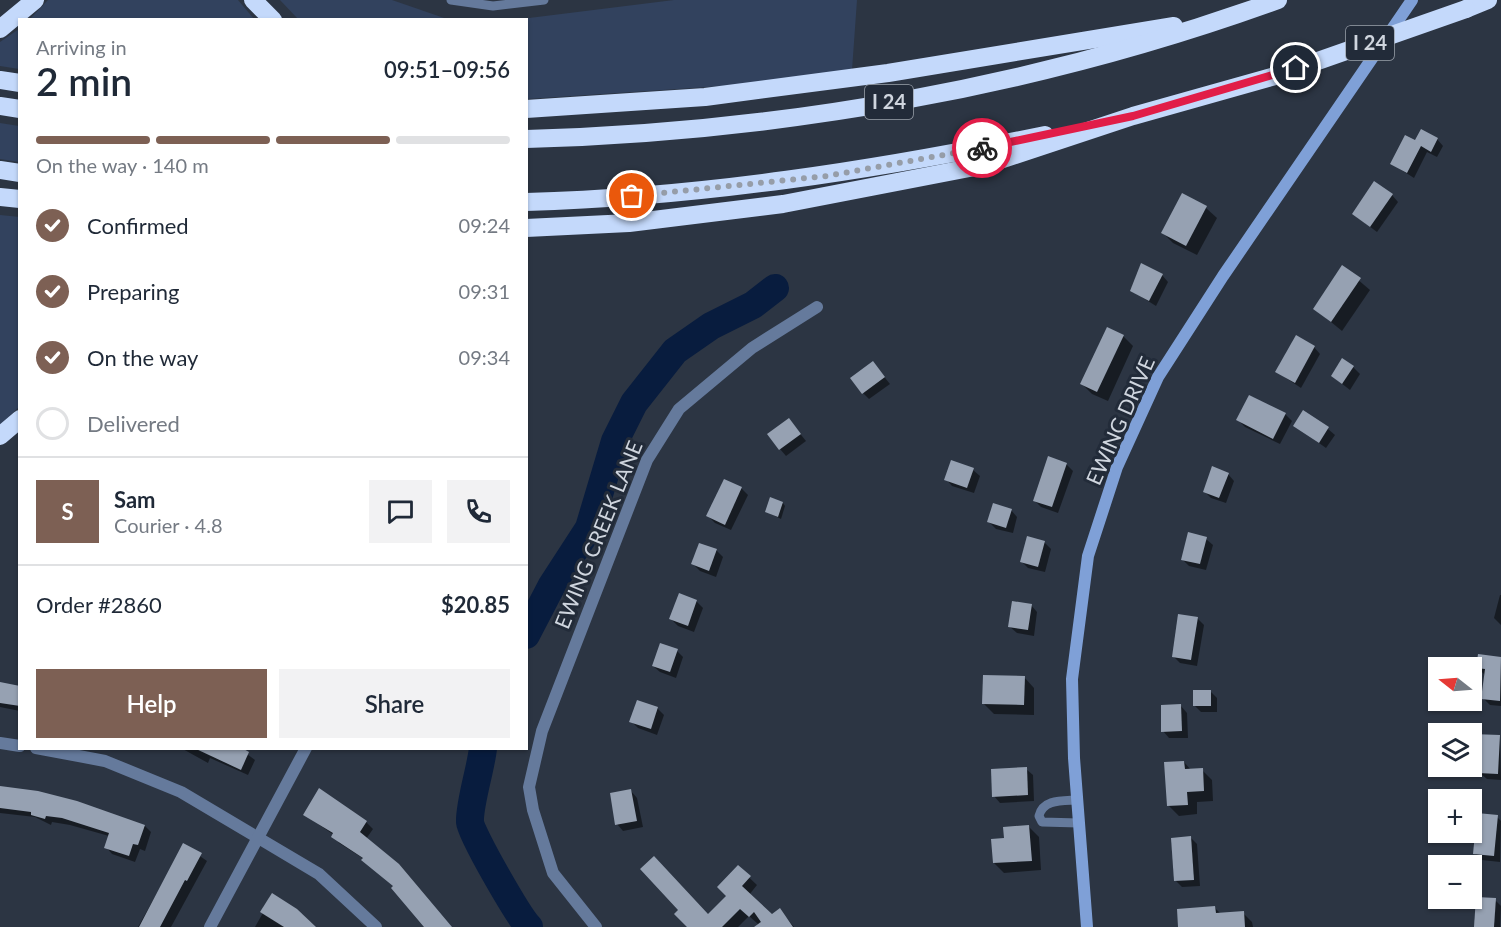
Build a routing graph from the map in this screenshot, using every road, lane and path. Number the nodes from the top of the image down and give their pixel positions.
1 (35, 0) edge
2 (253, 0) edge
3 (451, 0) edge
4 (544, 0) edge
5 (1278, 0) edge
6 (1412, 0) edge
7 (1488, 0) edge
8 (1243, 13) junction
9 (271, 18) edge
10 (0, 29) edge
11 (0, 80) edge
12 (18, 83) edge
13 (0, 106) edge
14 (18, 109) edge
15 (528, 109) edge
16 (1133, 116) junction
17 (528, 139) edge
18 (0, 170) edge
19 (18, 173) edge
20 (0, 196) edge
21 (18, 199) edge
22 (528, 202) edge
23 (528, 228) edge
24 (817, 307) dead end
25 (18, 421) edge
26 (0, 436) edge
27 (0, 743) edge
28 (18, 746) edge
29 (47, 750) edge
30 (305, 750) edge
31 (1077, 800) junction
32 (1079, 823) junction
33 (259, 836) junction
34 (210, 927) edge
35 (376, 927) edge
36 (596, 927) edge
37 (1087, 927) edge

1 - 10 highway
2 - 9 highway
3 - 4 lane
5 - 8 highway, I 24
6 - 31 street, EWING DRIVE
7 - 16 highway, I 24, bridge
8 - 15 highway
8 - 17 highway, I 24
11 - 12 highway
13 - 14 highway
16 - 22 highway, I 24
16 - 23 highway
18 - 19 highway
20 - 21 highway
24 - 36 street, EWING CREEK LANE
25 - 26 highway
27 - 28 street
29 - 33 street
30 - 33 street
31 - 32 street, EWING DRIVE
31 - 32 lane
32 - 37 street, EWING DRIVE
33 - 34 street
33 - 35 street

